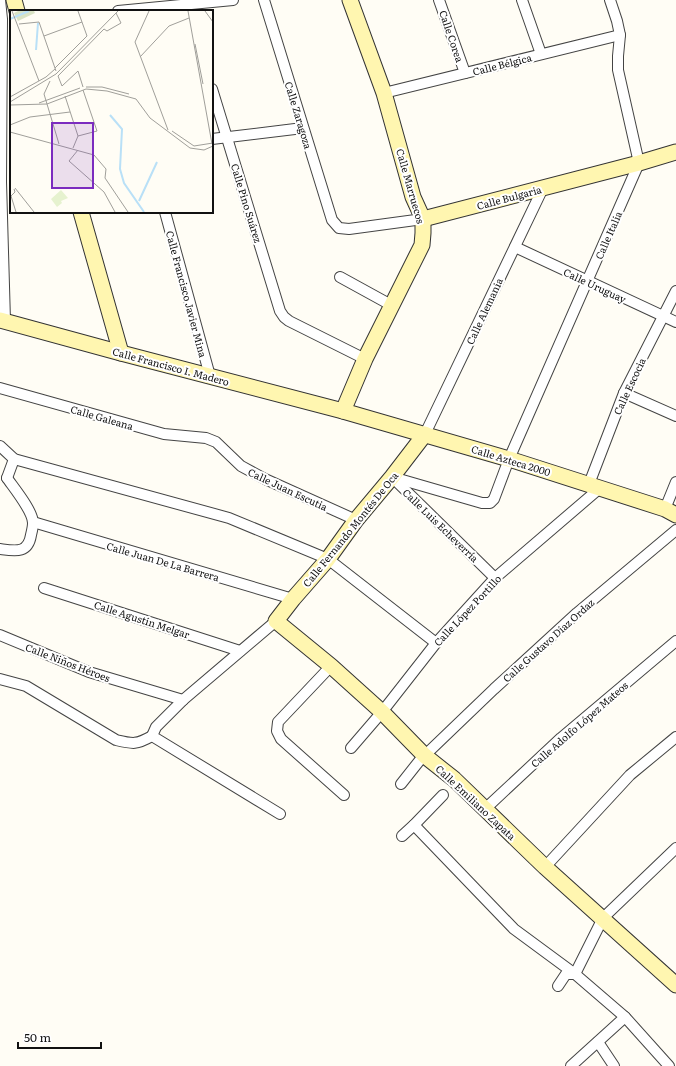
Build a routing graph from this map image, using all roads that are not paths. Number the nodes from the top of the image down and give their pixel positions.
1 (0, 0) edge
2 (14, 0) edge
3 (233, 0) edge
4 (264, 0) edge
5 (350, 0) edge
6 (439, 0) edge
7 (522, 0) edge
8 (610, 0) edge
9 (170, 3) edge
10 (186, 8) edge
11 (17, 10) edge
12 (124, 10) edge
13 (620, 35) junction
14 (541, 54) junction
15 (465, 73) junction
16 (213, 92) edge
17 (384, 93) junction
18 (303, 128) junction
19 (227, 137) junction
20 (213, 139) edge
21 (676, 152) edge
22 (639, 163) junction
23 (0, 181) edge
24 (542, 188) junction
25 (81, 213) edge
26 (164, 213) edge
27 (423, 219) junction
28 (339, 228) joint
29 (515, 247) junction
30 (340, 277) dead end
31 (587, 281) junction
32 (676, 291) edge
33 (391, 305) junction
34 (663, 316) junction
35 (3, 320) edge
36 (676, 322) edge
37 (121, 353) junction
38 (365, 359) junction
39 (210, 376) junction
40 (0, 388) edge
41 (624, 393) junction
42 (343, 411) junction
43 (676, 416) edge
44 (425, 434) junction
45 (206, 438) joint
46 (0, 446) edge
47 (14, 459) junction
48 (509, 459) junction
49 (4, 477) edge
50 (392, 477) junction
51 (676, 482) edge
52 (594, 486) junction
53 (670, 512) edge
54 (356, 520) junction
55 (33, 522) junction
56 (676, 530) edge
57 (0, 549) edge
58 (328, 560) junction
59 (495, 578) junction
60 (44, 588) dead end
61 (293, 599) junction
62 (276, 621) junction
63 (0, 635) edge
64 (676, 641) edge
65 (436, 643) junction
66 (240, 651) junction
67 (330, 666) junction
68 (0, 679) edge
69 (183, 700) junction
70 (382, 712) junction
71 (153, 734) junction
72 (676, 737) edge
73 (351, 748) dead end
74 (425, 756) junction
75 (401, 784) dead end
76 (344, 795) dead end
77 (443, 795) dead end
78 (485, 809) junction
79 (280, 814) dead end
80 (414, 825) junction
81 (402, 836) dead end
82 (676, 848) edge
83 (545, 867) junction
84 (603, 918) junction
85 (575, 974) junction
86 (674, 980) edge
87 (558, 986) dead end
88 (625, 1017) junction
89 (598, 1042) junction
90 (571, 1066) edge
91 (614, 1066) edge
92 (669, 1066) edge

1 - 23 street
2 - 11 street
3 - 10 street
4 - 18 street, Calle Zaragoza
5 - 17 street, Calle Marruecos
6 - 15 street, Calle Corea
7 - 14 street
8 - 13 street
9 - 10 street
9 - 12 street
13 - 14 street, Calle Bélgica
13 - 22 street
14 - 15 street, Calle Bélgica
15 - 17 street, Calle Bélgica
16 - 19 street, Calle Pino Suárez
17 - 27 street, Calle Marruecos
18 - 19 street
18 - 28 street, Calle Zaragoza
19 - 20 street
19 - 38 street, Calle Pino Suárez
21 - 22 street, Calle Bulgaria
22 - 24 street, Calle Bulgaria
22 - 31 street, Calle Italia
23 - 35 street
24 - 27 street, Calle Bulgaria
24 - 29 street, Calle Alemania
25 - 37 street
26 - 39 street, Calle Francisco Javier Mina
27 - 28 street, Calle Bulgaria
27 - 33 street, Calle Marruecos
29 - 31 street, Calle Uruguay
29 - 44 street, Calle Alemania
30 - 33 street
31 - 34 street, Calle Uruguay
31 - 48 street, Calle Italia
32 - 34 street, Calle Escocia
33 - 38 street, Calle Marruecos
34 - 36 street, Calle Uruguay
34 - 41 street, Calle Escocia
35 - 37 street, Calle Francisco I. Madero
37 - 39 street, Calle Francisco I. Madero
38 - 42 street, Calle Marruecos
39 - 42 street, Calle Francisco I. Madero
40 - 45 street, Calle Galeana
41 - 43 street
41 - 52 street, Calle Escocia
42 - 44 street, Calle Azteca 2000
44 - 48 street, Calle Azteca 2000
44 - 50 street, Calle Fernando Montés De Oca
45 - 54 street, Calle Juan Escutia
46 - 47 street
47 - 49 street
47 - 58 street
48 - 50 street, Calle Luis Echeverría
48 - 52 street, Calle Azteca 2000
49 - 55 street
50 - 54 street, Calle Fernando Montés De Oca
50 - 59 street, Calle Luis Echeverría
51 - 53 street
52 - 53 street, Calle Azteca 2000
52 - 59 street, Calle López Portillo
54 - 58 street, Calle Fernando Montés De Oca
55 - 57 street
55 - 61 street, Calle Juan De La Barrera
56 - 74 street, Calle Gustavo Díaz Ordaz
58 - 61 street, Calle Fernando Montés De Oca
58 - 65 street
59 - 65 street, Calle López Portillo
60 - 66 street, Calle Agustín Melgar
61 - 62 street, Calle Fernando Montés De Oca
62 - 66 street, Calle Fernando Montés De Oca
62 - 67 street, Calle Emiliano Zapata
63 - 69 street, Calle Niños Héroes
64 - 78 street, Calle Adolfo López Mateos
65 - 70 street, Calle López Portillo
66 - 69 street, Calle Fernando Montés De Oca
67 - 70 street, Calle Emiliano Zapata
67 - 76 street
68 - 71 street
69 - 71 street
70 - 73 street, Calle López Portillo
70 - 74 street, Calle Emiliano Zapata
71 - 79 street
72 - 83 street
74 - 75 street, Calle Gustavo Díaz Ordaz
74 - 78 street, Calle Emiliano Zapata
77 - 80 street
78 - 83 street, Calle Emiliano Zapata
80 - 81 street
80 - 85 street
82 - 84 street
83 - 84 street, Calle Emiliano Zapata
84 - 85 street
84 - 86 street, Calle Emiliano Zapata
85 - 87 street
85 - 88 street
88 - 89 street
88 - 92 street
89 - 90 street
89 - 91 street

